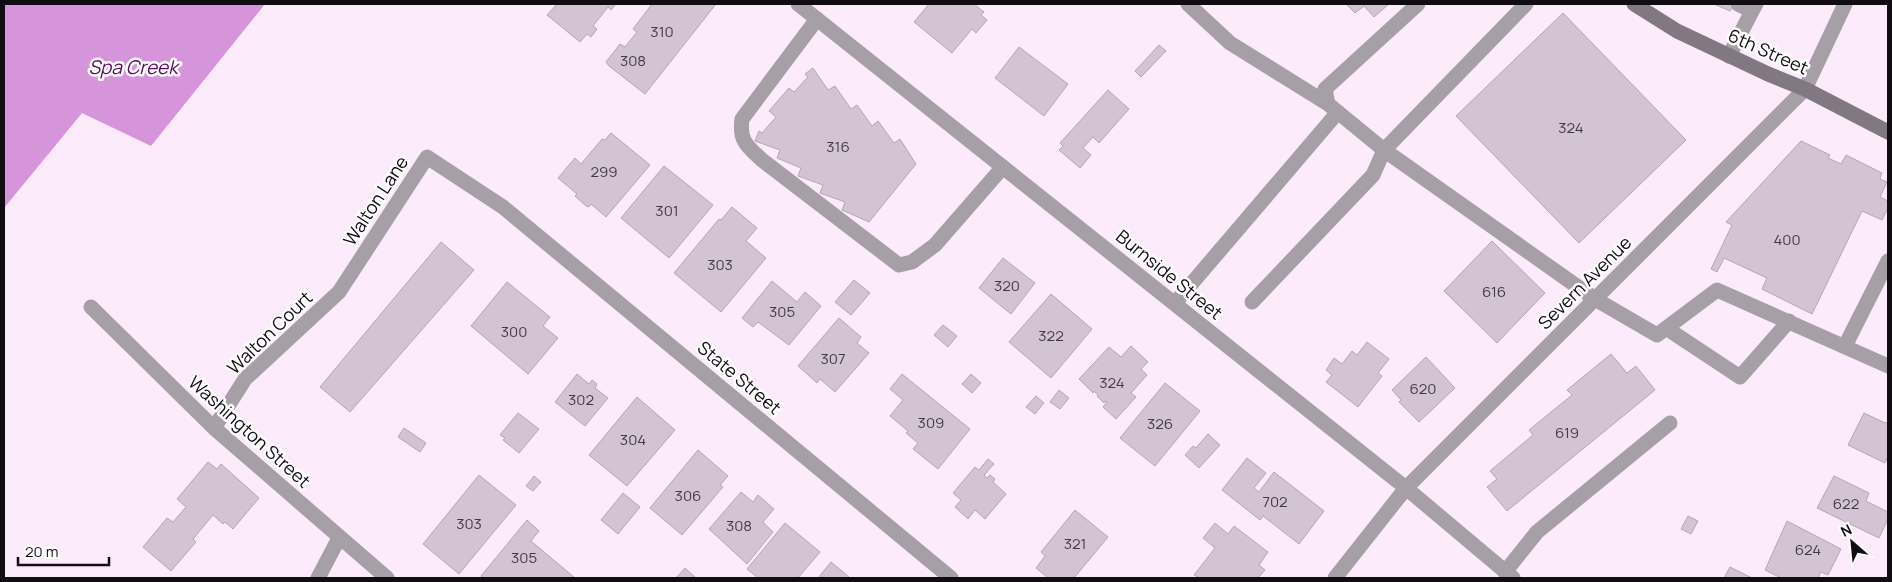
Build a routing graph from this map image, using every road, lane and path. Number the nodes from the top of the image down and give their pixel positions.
1 (798, 4) edge
2 (1188, 4) edge
3 (1418, 4) edge
4 (1526, 4) edge
5 (1634, 4) edge
6 (1738, 4) edge
7 (1845, 4) edge
8 (1754, 7) edge
9 (817, 19) junction
10 (1729, 56) junction
11 (1805, 90) junction
12 (1333, 108) junction
13 (1888, 132) edge
14 (1384, 150) junction
15 (1003, 167) junction
16 (503, 207) joint
17 (1888, 261) edge
18 (339, 292) joint
19 (1595, 300) junction
20 (1252, 302) dead end
21 (1175, 304) junction
22 (91, 307) dead end
23 (1789, 321) junction
24 (1666, 328) junction
25 (1845, 346) junction
26 (1888, 366) edge
27 (1670, 424) dead end
28 (214, 428) junction
29 (1406, 488) junction
30 (339, 538) junction
31 (1509, 575) edge
32 (318, 578) edge
33 (387, 578) edge
34 (951, 578) edge
35 (1335, 578) edge

1 - 9 street, Burnside Street
2 - 12 street
3 - 12 street
4 - 14 street
5 - 10 main road, 6th Street
6 - 8 street
7 - 11 street, Severn Avenue
8 - 10 street
9 - 15 street, Burnside Street
9 - 15 street
10 - 11 main road, 6th Street
11 - 13 main road, 6th Street
11 - 19 street, Severn Avenue
12 - 14 street
12 - 21 street
14 - 19 street
14 - 20 street
15 - 21 street, Burnside Street
16 - 18 street, Walton Lane
16 - 34 street, State Street
17 - 25 street
18 - 28 street, Walton Court
19 - 24 street
19 - 29 street, Severn Avenue
21 - 29 street, Burnside Street
22 - 28 street, Washington Street
23 - 24 street
23 - 24 street
23 - 25 street
25 - 26 street
27 - 31 street
28 - 30 street, Washington Street
29 - 31 street, Burnside Street
29 - 35 street, Severn Avenue
30 - 32 street
30 - 33 street, Washington Street

